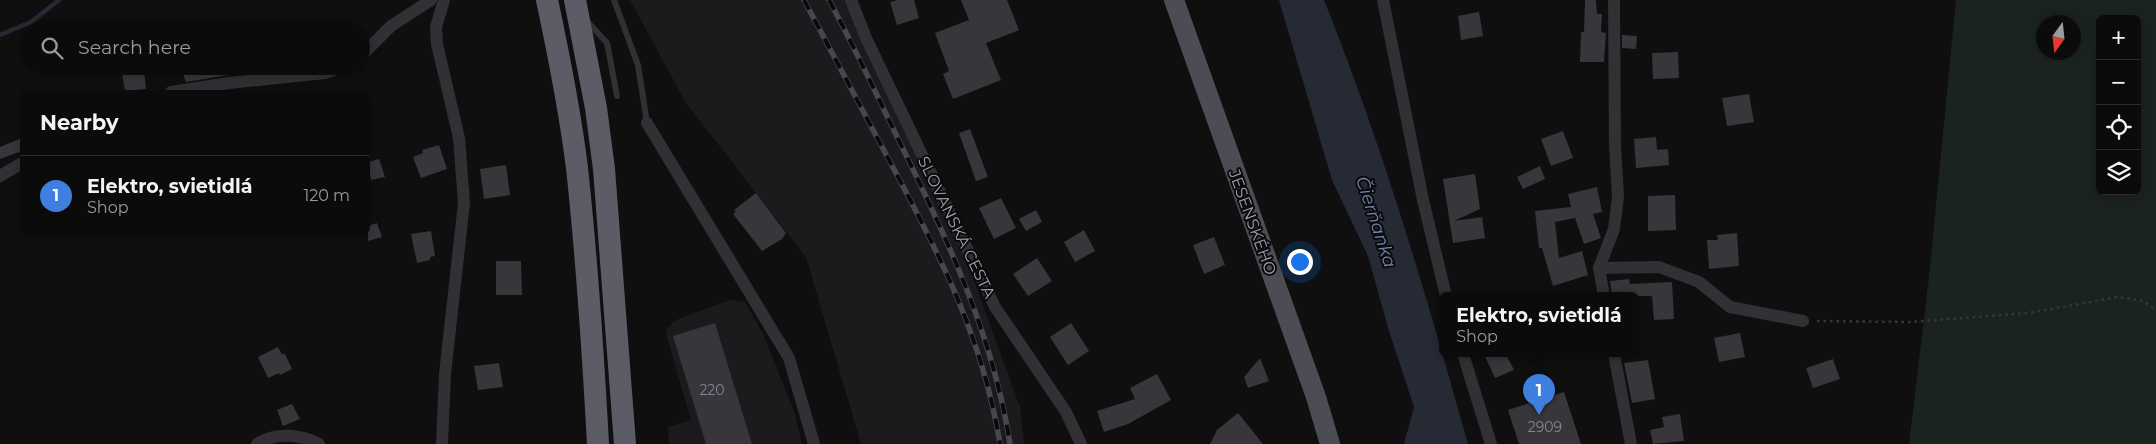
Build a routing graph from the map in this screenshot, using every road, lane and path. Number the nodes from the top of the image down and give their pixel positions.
1 (431, 0) edge
2 (444, 0) edge
3 (547, 0) edge
4 (614, 0) edge
5 (851, 0) edge
6 (1174, 0) edge
7 (1384, 0) edge
8 (1614, 0) edge
9 (576, 6) edge
10 (370, 47) edge
11 (306, 75) edge
12 (184, 90) edge
13 (617, 96) dead end
14 (647, 122) joint
15 (20, 164) edge
16 (0, 176) edge
17 (1599, 268) junction
18 (1445, 292) edge
19 (1603, 292) edge
20 (2156, 310) edge
21 (1803, 321) joint
22 (1464, 357) edge
23 (1615, 357) edge
24 (257, 444) edge
25 (319, 444) edge
26 (442, 444) edge
27 (598, 444) edge
28 (625, 444) edge
29 (814, 444) edge
30 (1081, 444) edge
31 (1330, 444) edge
32 (1491, 444) edge
33 (1631, 444) edge

1 - 10 street
2 - 26 street
3 - 27 highway
4 - 14 lane
5 - 30 street, SLOVANSKÁ CESTA
6 - 31 main road, JESENSKÉHO
7 - 18 street
8 - 17 street
9 - 13 lane
9 - 28 highway
11 - 12 street
14 - 29 street
15 - 16 street
17 - 19 street
17 - 21 street
20 - 21 path
22 - 32 street
23 - 33 street
24 - 25 street

